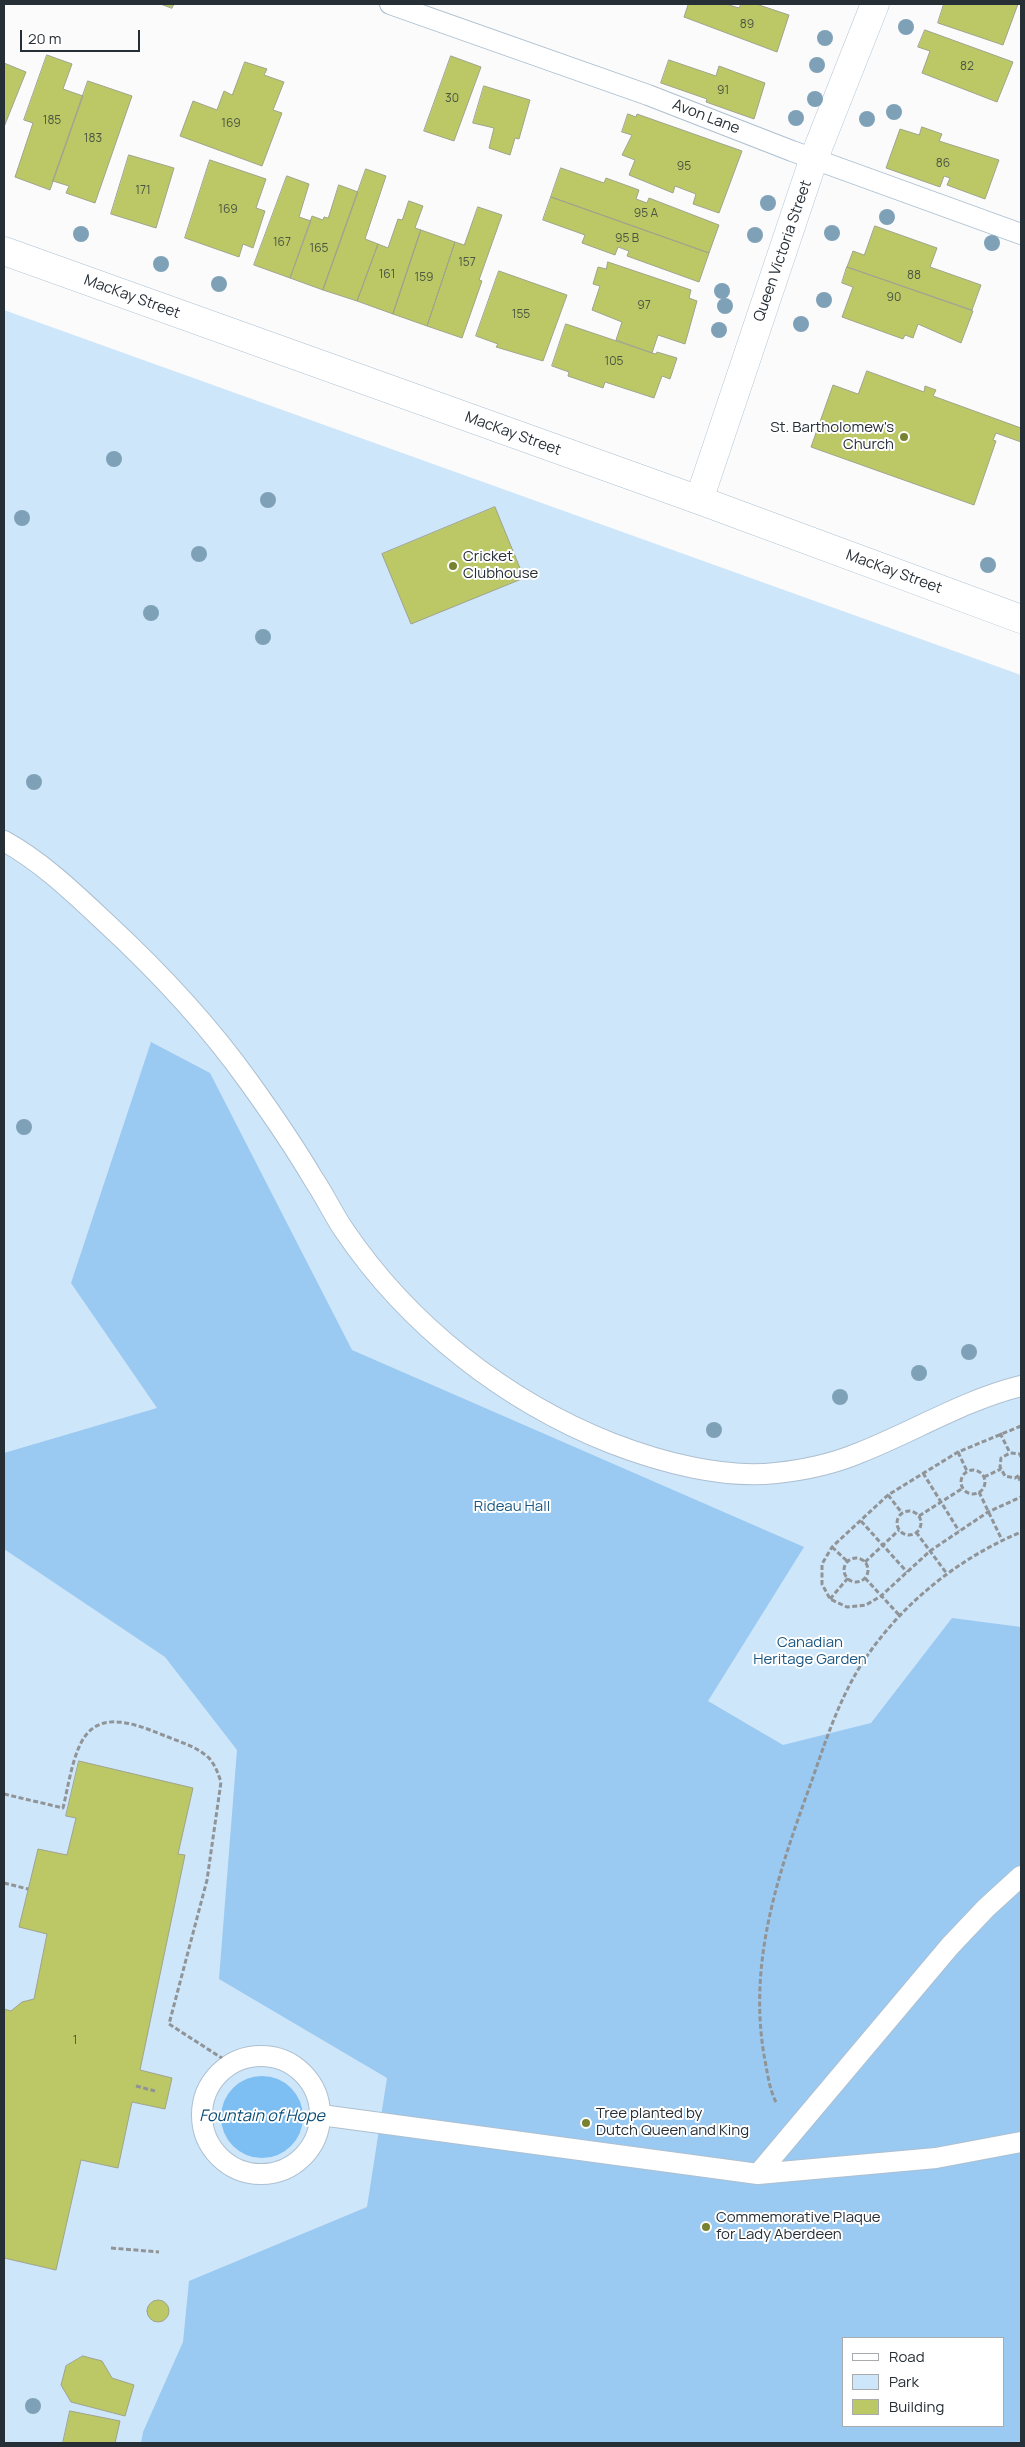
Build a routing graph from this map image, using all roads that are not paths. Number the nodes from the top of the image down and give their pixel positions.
1 (390, 4) edge
2 (875, 4) edge
3 (814, 158) junction
4 (1021, 234) edge
5 (4, 251) edge
6 (699, 500) junction
7 (1021, 619) edge
8 (4, 841) edge
9 (1021, 1386) edge
10 (1021, 1876) edge
11 (321, 2115) junction
12 (1021, 2142) edge
13 (758, 2174) junction

1 - 3 lane, Avon Lane
2 - 3 street, Queen Victoria Street
3 - 4 lane, Avon Lane
3 - 6 street, Queen Victoria Street
5 - 6 street, MacKay Street
6 - 7 street, MacKay Street
8 - 9 lane
10 - 13 lane
11 - 11 lane
11 - 13 lane
12 - 13 lane

